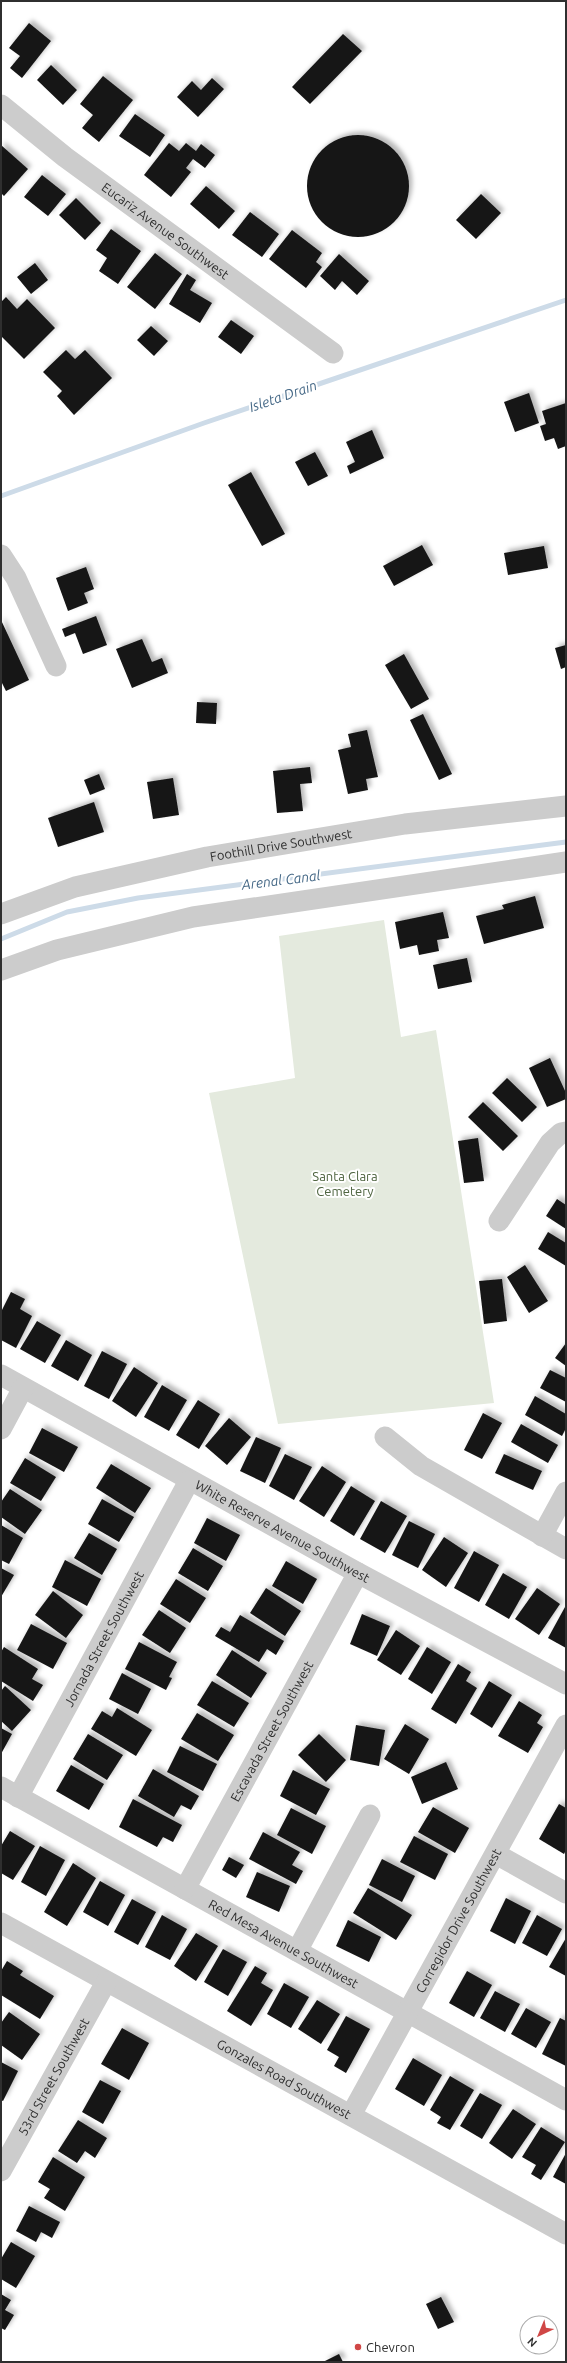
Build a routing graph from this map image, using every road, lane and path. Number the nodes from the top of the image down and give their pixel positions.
1 (1, 105) edge
2 (333, 353) dead end
3 (1, 555) edge
4 (56, 666) dead end
5 (566, 806) edge
6 (566, 862) edge
7 (1, 914) edge
8 (1, 970) edge
9 (566, 1132) edge
10 (499, 1220) dead end
11 (1, 1375) edge
12 (23, 1388) junction
13 (1, 1429) edge
14 (385, 1437) dead end
15 (190, 1481) junction
16 (566, 1492) edge
17 (542, 1536) junction
18 (566, 1550) edge
19 (358, 1573) junction
20 (566, 1684) edge
21 (566, 1725) edge
22 (10, 1792) edge
23 (370, 1815) dead end
24 (496, 1854) junction
25 (185, 1889) junction
26 (566, 1893) edge
27 (1, 1923) edge
28 (297, 1951) junction
29 (106, 1982) junction
30 (408, 2012) junction
31 (566, 2100) edge
32 (351, 2116) junction
33 (1, 2171) edge
34 (566, 2234) edge

1 - 2 street, Eucariz Avenue Southwest
3 - 4 street
5 - 7 street, Foothill Drive Southwest
6 - 8 street
9 - 10 street
11 - 12 street, White Reserve Avenue Southwest
12 - 13 street
12 - 15 street, White Reserve Avenue Southwest
14 - 17 street
15 - 19 street, White Reserve Avenue Southwest
15 - 22 street, Jornada Street Southwest
16 - 17 street
17 - 18 street
19 - 20 street, White Reserve Avenue Southwest
19 - 25 street, Escavada Street Southwest
21 - 24 street, Corregidor Drive Southwest
22 - 25 street, Red Mesa Avenue Southwest
23 - 28 street
24 - 26 street
24 - 30 street, Corregidor Drive Southwest
25 - 28 street, Red Mesa Avenue Southwest
27 - 29 street, Gonzales Road Southwest
28 - 30 street, Red Mesa Avenue Southwest
29 - 32 street, Gonzales Road Southwest
29 - 33 street, 53rd Street Southwest
30 - 31 street, Red Mesa Avenue Southwest
30 - 32 street, Corregidor Drive Southwest
32 - 34 street, Gonzales Road Southwest

